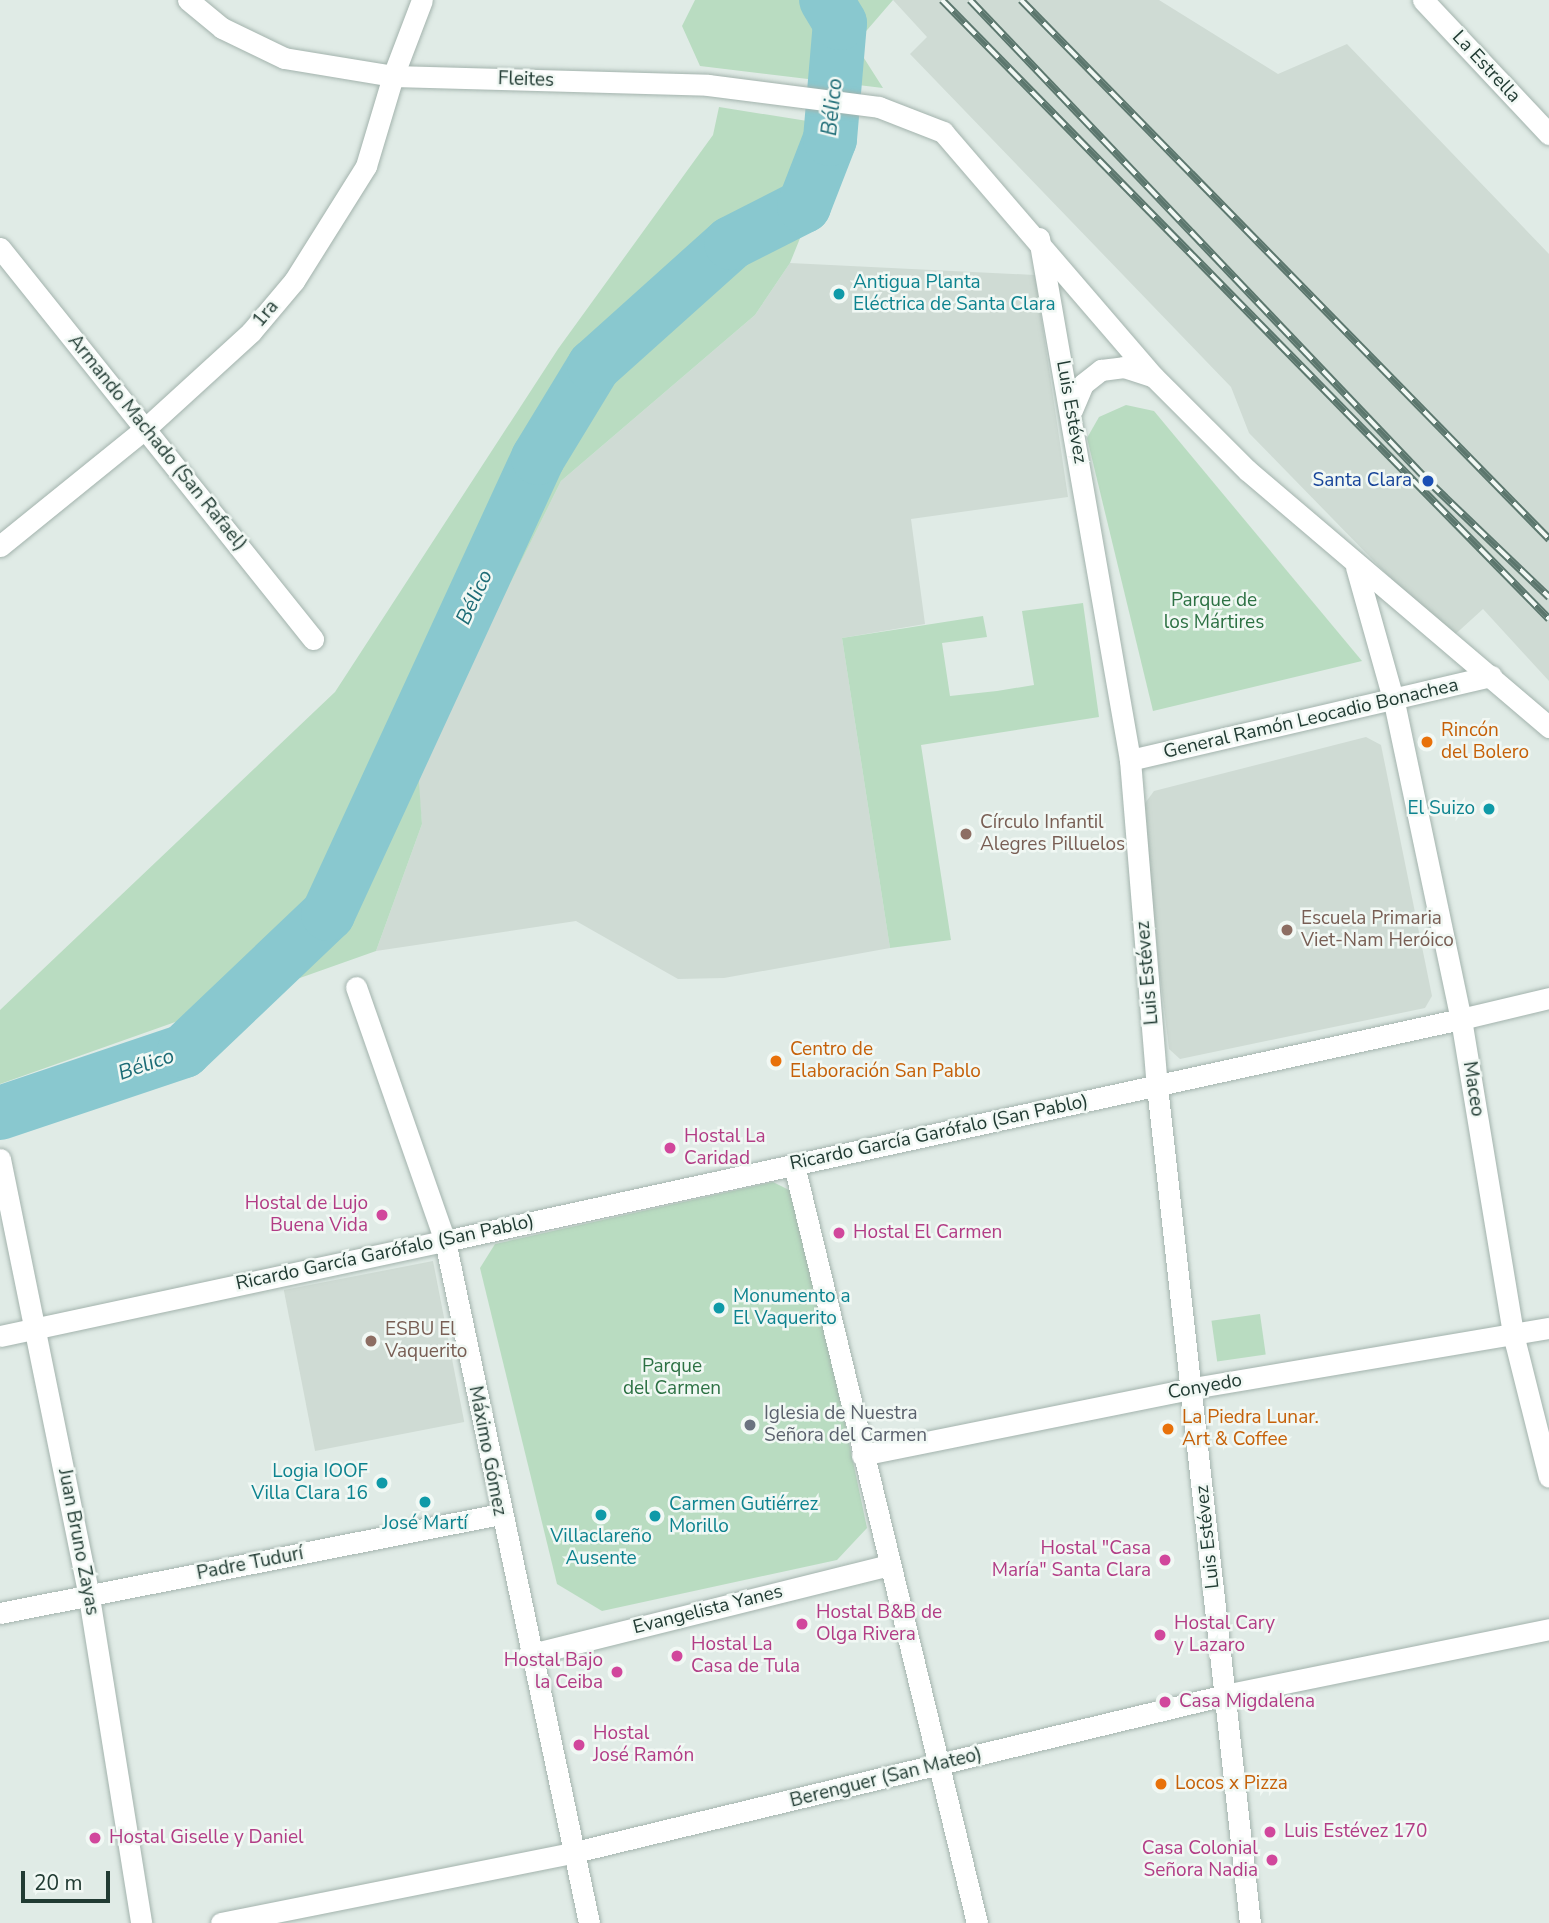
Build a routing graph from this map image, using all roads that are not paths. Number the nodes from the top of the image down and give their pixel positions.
1 (188, 0) edge
2 (422, 0) edge
3 (1423, 0) edge
4 (393, 76) junction
5 (1549, 134) edge
6 (1039, 236) junction
7 (0, 248) edge
8 (1154, 377) junction
9 (1072, 410) junction
10 (147, 428) junction
11 (0, 546) edge
12 (1356, 567) junction
13 (313, 639) dead end
14 (1491, 677) junction
15 (1394, 702) junction
16 (1549, 727) edge
17 (1130, 760) junction
18 (356, 987) dead end
19 (1549, 998) edge
20 (1461, 1019) junction
21 (1157, 1086) junction
22 (1, 1161) edge
23 (794, 1165) junction
24 (445, 1241) junction
25 (36, 1327) junction
26 (1549, 1328) edge
27 (1513, 1334) junction
28 (0, 1336) edge
29 (1193, 1388) junction
30 (862, 1455) junction
31 (1549, 1477) edge
32 (500, 1514) junction
33 (888, 1565) junction
34 (89, 1597) junction
35 (0, 1613) edge
36 (1549, 1629) edge
37 (528, 1655) junction
38 (1225, 1695) junction
39 (937, 1766) junction
40 (575, 1852) junction
41 (141, 1923) edge
42 (221, 1923) edge
43 (589, 1923) edge
44 (977, 1923) edge
45 (1250, 1923) edge

1 - 4 street, Fleites
2 - 4 street, 1ra
3 - 5 street, La Estrella
4 - 6 street, Fleites
4 - 10 street, 1ra
6 - 8 street
6 - 9 street, Luis Estévez
7 - 10 street, Armando Machado (San Rafael)
8 - 9 street
8 - 12 street
9 - 17 street, Luis Estévez
10 - 11 street, 1ra
10 - 13 street, Armando Machado (San Rafael)
12 - 14 street
12 - 15 street
14 - 15 street, General Ramón Leocadio Bonachea
14 - 16 street
15 - 17 street, General Ramón Leocadio Bonachea
15 - 20 street, Maceo
17 - 21 street, Luis Estévez
18 - 24 street, Máximo Gómez
19 - 20 street, Ricardo García Garófalo (San Pablo)
20 - 21 street, Ricardo García Garófalo (San Pablo)
20 - 27 street, Maceo
21 - 23 street, Ricardo García Garófalo (San Pablo)
21 - 29 street, Luis Estévez
22 - 25 street, Juan Bruno Zayas
23 - 24 street, Ricardo García Garófalo (San Pablo)
23 - 30 street
24 - 25 street, Ricardo García Garófalo (San Pablo)
24 - 32 street, Máximo Gómez
25 - 28 street, Ricardo García Garófalo (San Pablo)
25 - 34 street, Juan Bruno Zayas
26 - 27 street, Conyedo
27 - 29 street, Conyedo
27 - 31 street, Maceo
29 - 30 street, Conyedo
29 - 38 street, Luis Estévez
30 - 33 street
32 - 34 street, Padre Tudurí
32 - 37 street, Máximo Gómez
33 - 37 street, Evangelista Yanes
33 - 39 street
34 - 35 street, Padre Tudurí
34 - 41 street, Juan Bruno Zayas
36 - 38 street, Berenguer (San Mateo)
37 - 40 street, Máximo Gómez
38 - 39 street, Berenguer (San Mateo)
38 - 45 street, Luis Estévez
39 - 40 street, Berenguer (San Mateo)
39 - 44 street
40 - 42 street, Berenguer (San Mateo)
40 - 43 street, Máximo Gómez

